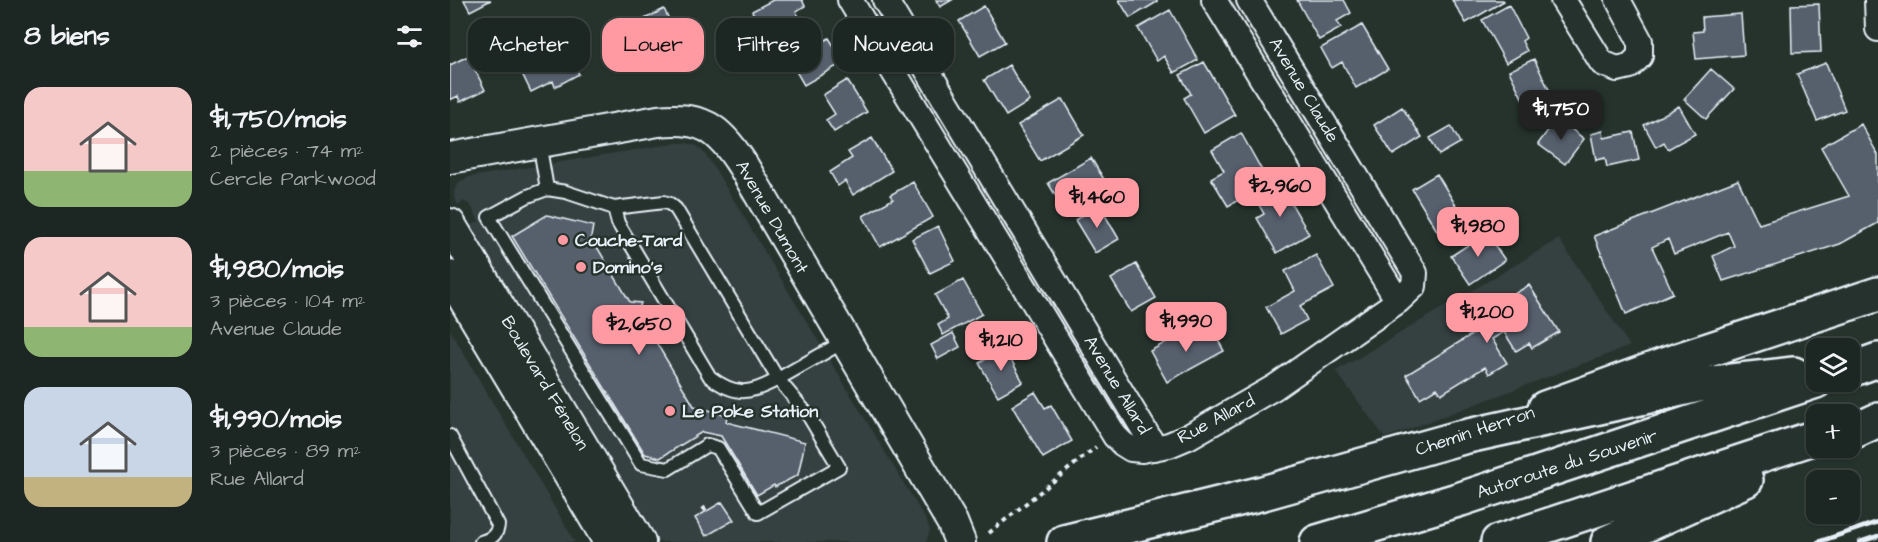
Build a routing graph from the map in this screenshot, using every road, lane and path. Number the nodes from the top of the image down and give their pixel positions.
1 (850, 0) edge
2 (885, 0) edge
3 (1214, 0) edge
4 (1249, 0) edge
5 (1563, 0) edge
6 (1618, 0) edge
7 (1877, 0) edge
8 (1878, 29) edge
9 (930, 74) junction
10 (904, 89) junction
11 (539, 141) junction
12 (450, 158) edge
13 (547, 189) junction
14 (614, 208) junction
15 (450, 224) edge
16 (450, 276) edge
17 (1878, 294) edge
18 (1398, 301) junction
19 (845, 341) junction
20 (1806, 372) edge
21 (778, 379) junction
22 (1806, 384) edge
23 (1275, 387) joint
24 (1878, 418) edge
25 (1860, 423) edge
26 (1860, 428) edge
27 (450, 436) edge
28 (1460, 438) junction
29 (1104, 440) dead end
30 (1806, 440) edge
31 (1155, 448) junction
32 (1806, 453) edge
33 (989, 533) dead end
34 (481, 542) edge
35 (609, 542) edge
36 (640, 542) edge
37 (960, 542) edge
38 (1064, 542) edge
39 (1317, 542) edge
40 (1498, 542) edge
41 (1608, 542) edge

1 - 10 street, Avenue Allard
2 - 9 street, Avenue Allard
3 - 18 street, Avenue Claude
4 - 18 street, Avenue Claude
5 - 6 street
7 - 8 street
9 - 10 street
9 - 31 street, Avenue Allard
10 - 31 street, Avenue Allard
11 - 12 street, Avenue Dumont
11 - 13 lane
11 - 19 street, Avenue Dumont
13 - 14 lane
13 - 21 lane
14 - 21 lane
14 - 21 lane
15 - 36 street, Boulevard Fénelon
16 - 35 street, Boulevard Fénelon
17 - 28 main road, Chemin Herron
18 - 23 street, Avenue Claude
19 - 21 lane
19 - 37 street, Avenue Dumont
20 - 28 main road
22 - 39 main road, Autoroute du Souvenir
23 - 31 street, Rue Allard
24 - 25 main road
24 - 26 main road
27 - 34 lane
28 - 38 main road, Chemin Herron
29 - 33 path
30 - 40 main road
32 - 41 main road

